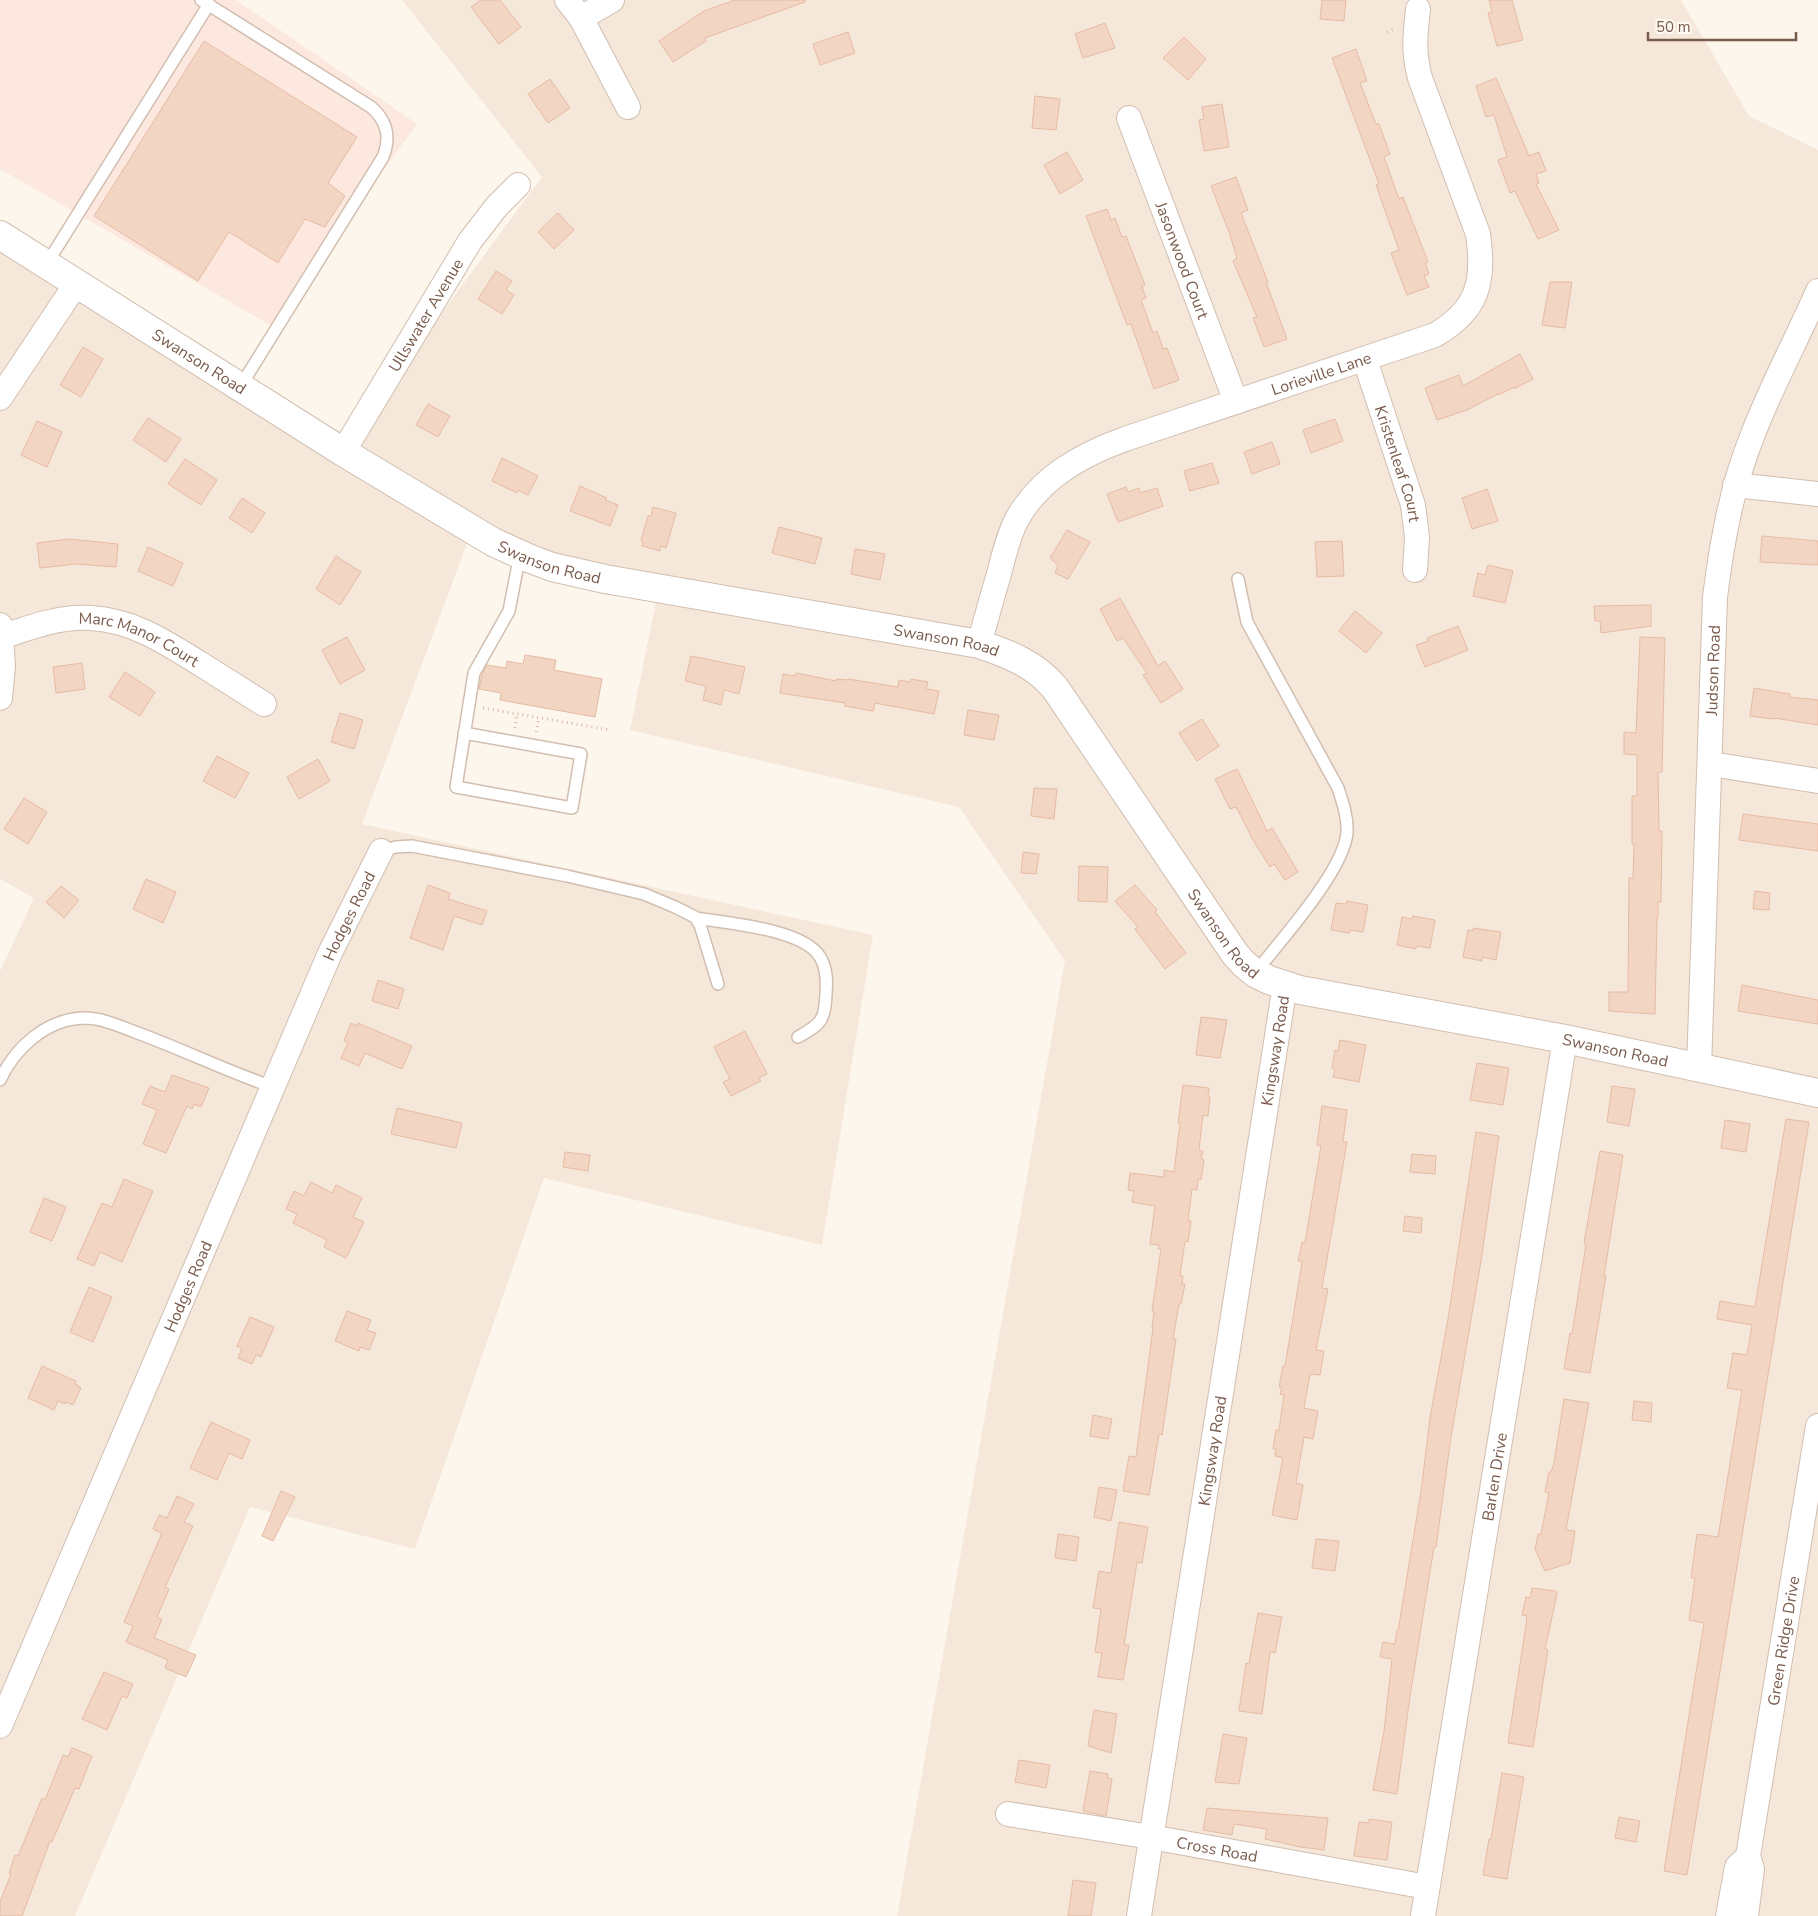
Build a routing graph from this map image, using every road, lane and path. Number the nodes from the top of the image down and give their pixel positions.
1 (612, 0) edge
2 (205, 2) edge
3 (574, 9) edge
4 (1418, 9) dead end
5 (628, 107) dead end
6 (1129, 118) dead end
7 (518, 185) dead end
8 (0, 235) edge
9 (46, 265) junction
10 (76, 284) junction
11 (1818, 291) edge
12 (1365, 360) junction
13 (240, 387) junction
14 (0, 398) edge
15 (1236, 402) junction
16 (343, 452) junction
17 (1735, 486) junction
18 (1818, 494) edge
19 (520, 554) junction
20 (1415, 570) dead end
21 (1238, 579) dead end
22 (1, 631) edge
23 (979, 644) junction
24 (0, 698) edge
25 (264, 704) dead end
26 (469, 706) junction
27 (517, 714) junction
28 (538, 718) junction
29 (515, 730) dead end
30 (610, 730) dead end
31 (464, 733) junction
32 (536, 733) dead end
33 (1711, 764) junction
34 (1818, 781) edge
35 (381, 851) joint
36 (696, 918) junction
37 (1255, 973) junction
38 (718, 984) dead end
39 (1285, 985) junction
40 (798, 1037) dead end
41 (1565, 1039) junction
42 (1699, 1068) junction
43 (0, 1080) edge
44 (273, 1087) junction
45 (1818, 1093) edge
46 (1818, 1426) edge
47 (0, 1726) edge
48 (1008, 1814) dead end
49 (1151, 1837) junction
50 (1748, 1856) junction
51 (1427, 1887) junction
52 (1139, 1916) edge
53 (1423, 1916) edge
54 (1728, 1916) edge
55 (1746, 1916) edge

1 - 3 street
2 - 9 lane
2 - 13 lane
3 - 5 street
4 - 12 street, Lorieville Lane
6 - 15 street, Jasonwood Court
7 - 16 street, Ullswater Avenue
8 - 9 street, Swanson Road
9 - 10 street, Swanson Road
10 - 13 street, Swanson Road
10 - 14 street
11 - 17 street, Judson Road
12 - 15 street, Lorieville Lane
12 - 20 street, Kristenleaf Court
13 - 16 street, Swanson Road
15 - 23 street, Lorieville Lane
16 - 19 street, Swanson Road
17 - 18 street
17 - 33 street, Judson Road
19 - 23 street, Swanson Road
19 - 26 lane
21 - 37 lane
22 - 24 street
22 - 25 street, Marc Manor Court
23 - 37 street, Swanson Road
26 - 27 path
26 - 31 lane
27 - 28 path
27 - 29 path
28 - 30 path
28 - 32 path
31 - 31 lane
33 - 34 street
33 - 42 street, Judson Road
35 - 36 lane
35 - 44 street, Hodges Road
36 - 38 lane
36 - 40 lane
37 - 39 street, Swanson Road
39 - 41 street, Swanson Road
39 - 49 street, Kingsway Road
41 - 42 street, Swanson Road
41 - 51 street, Barlen Drive
42 - 45 street, Swanson Road
43 - 44 lane
44 - 47 street, Hodges Road
46 - 50 street, Green Ridge Drive
48 - 49 street, Cross Road
49 - 51 street, Cross Road
49 - 52 street, Kingsway Road
50 - 54 street, Green Ridge Drive
50 - 55 street, Green Ridge Drive
51 - 53 street, Barlen Drive

